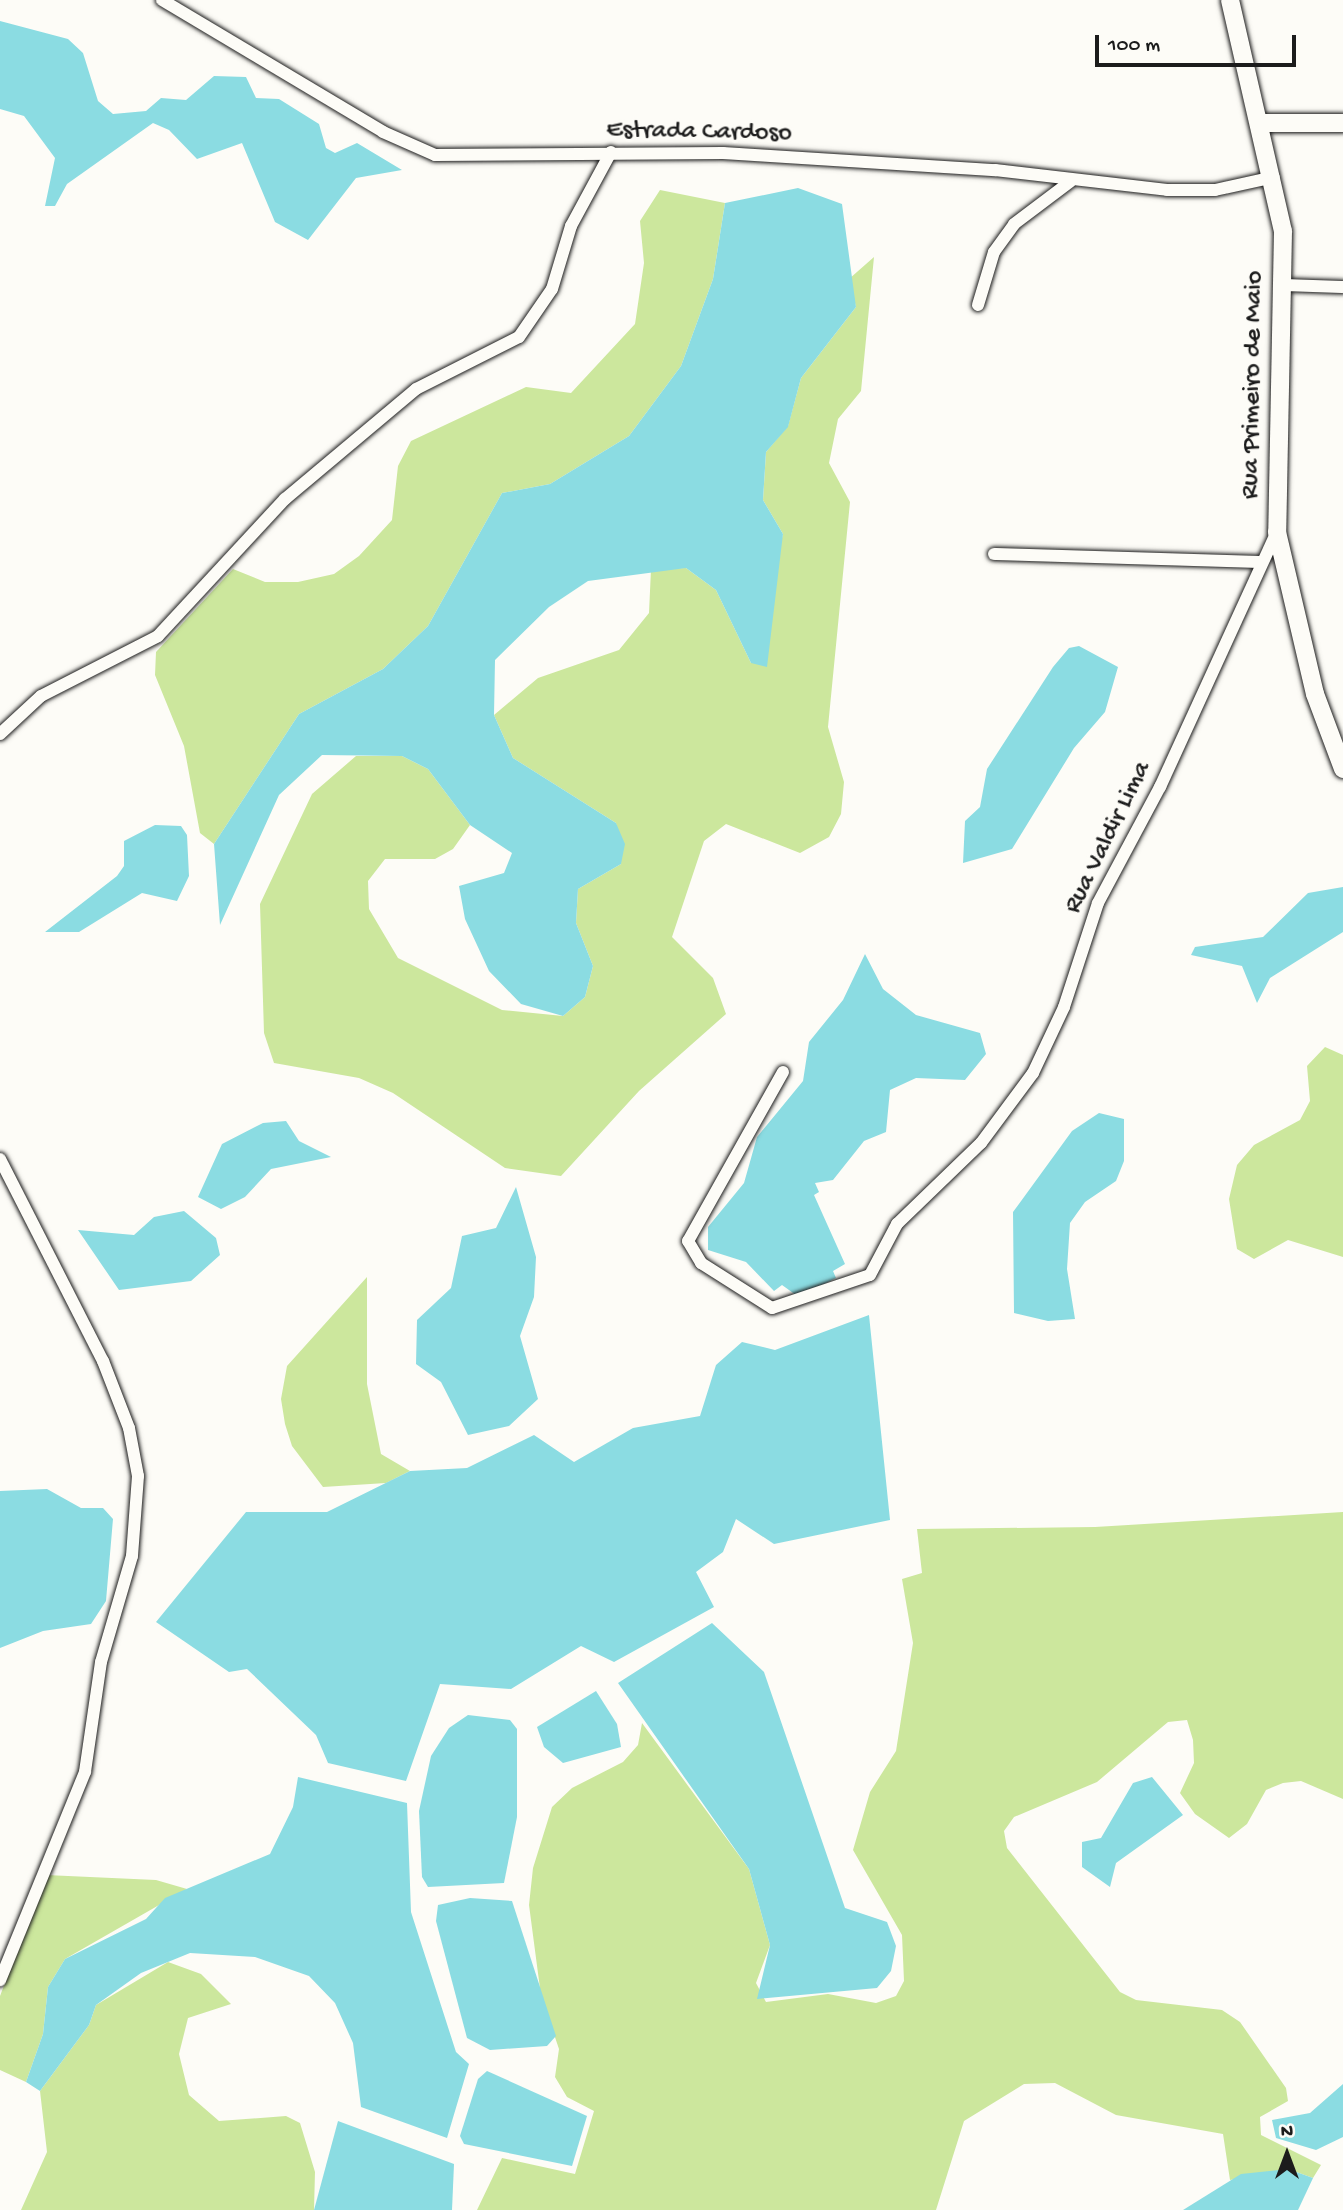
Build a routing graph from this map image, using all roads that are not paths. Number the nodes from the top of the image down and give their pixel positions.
1 (162, 0) edge
2 (1230, 0) edge
3 (1263, 123) junction
4 (1343, 123) edge
5 (611, 152) junction
6 (1274, 177) junction
7 (1070, 181) junction
8 (1283, 285) junction
9 (1343, 287) edge
10 (978, 305) dead end
11 (1277, 532) junction
12 (995, 554) dead end
13 (1262, 562) junction
14 (0, 734) edge
15 (1343, 769) edge
16 (783, 1072) dead end
17 (0, 1159) edge
18 (0, 1980) edge

1 - 5 street, Estrada Cardoso
2 - 3 main road, Rua Primeiro de Maio
3 - 4 main road
3 - 6 main road, Rua Primeiro de Maio
5 - 7 street, Estrada Cardoso
5 - 14 street
6 - 7 street, Estrada Cardoso
6 - 8 main road, Rua Primeiro de Maio
7 - 10 street
8 - 9 street
8 - 11 main road, Rua Primeiro de Maio
11 - 13 street, Rua Valdir Lima
11 - 15 main road, Rua Primeiro de Maio
12 - 13 street
13 - 16 street, Rua Valdir Lima
17 - 18 street

